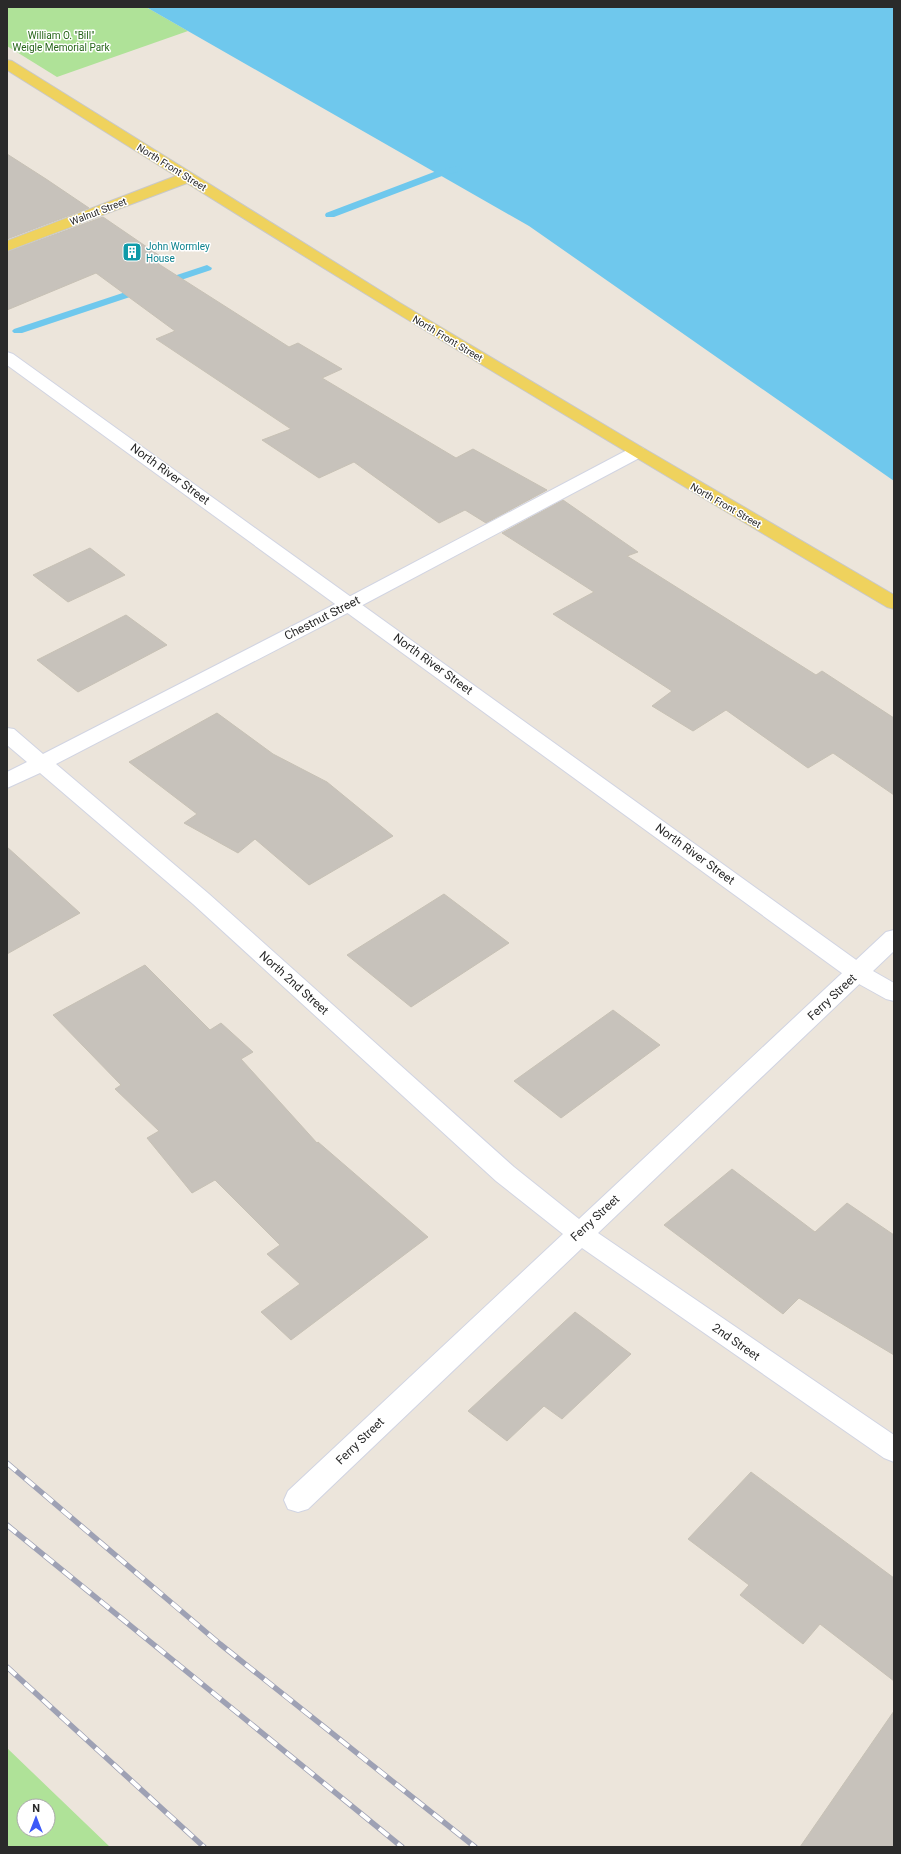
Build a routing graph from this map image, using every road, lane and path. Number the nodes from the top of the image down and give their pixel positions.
1 (7, 64) edge
2 (188, 177) junction
3 (7, 246) edge
4 (7, 357) edge
5 (637, 452) junction
6 (894, 603) edge
7 (350, 604) junction
8 (7, 734) edge
9 (40, 764) junction
10 (7, 781) edge
11 (894, 938) edge
12 (858, 973) junction
13 (894, 993) edge
14 (579, 1233) junction
15 (894, 1450) edge
16 (298, 1500) dead end

1 - 2 main road, North Front Street
2 - 3 main road, Walnut Street
2 - 5 main road, North Front Street
4 - 7 street, North River Street
5 - 6 main road, North Front Street
5 - 7 street, Chestnut Street
7 - 9 street, Chestnut Street
7 - 12 street, North River Street
8 - 9 street, North 2nd Street
9 - 10 street, Chestnut Street
9 - 14 street, North 2nd Street
11 - 12 street, Ferry Street
12 - 13 street, North River Street
12 - 14 street, Ferry Street
14 - 15 street, 2nd Street
14 - 16 street, Ferry Street

